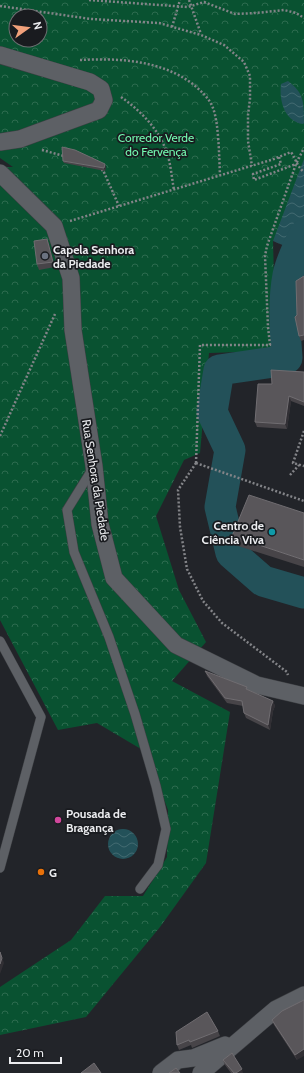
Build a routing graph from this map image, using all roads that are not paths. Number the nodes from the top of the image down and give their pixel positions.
1 (0, 55) edge
2 (0, 142) edge
3 (0, 173) edge
4 (94, 466) junction
5 (0, 641) edge
6 (298, 695) edge
7 (0, 868) edge
8 (140, 889) dead end
9 (304, 995) edge
10 (240, 1039) junction
11 (161, 1073) edge
12 (200, 1073) edge

1 - 2 street
3 - 4 street, Rua Senhora da Piedade
4 - 6 street, Rua Senhora da Piedade
4 - 8 lane
5 - 7 lane
9 - 10 street
10 - 11 street
10 - 12 street

